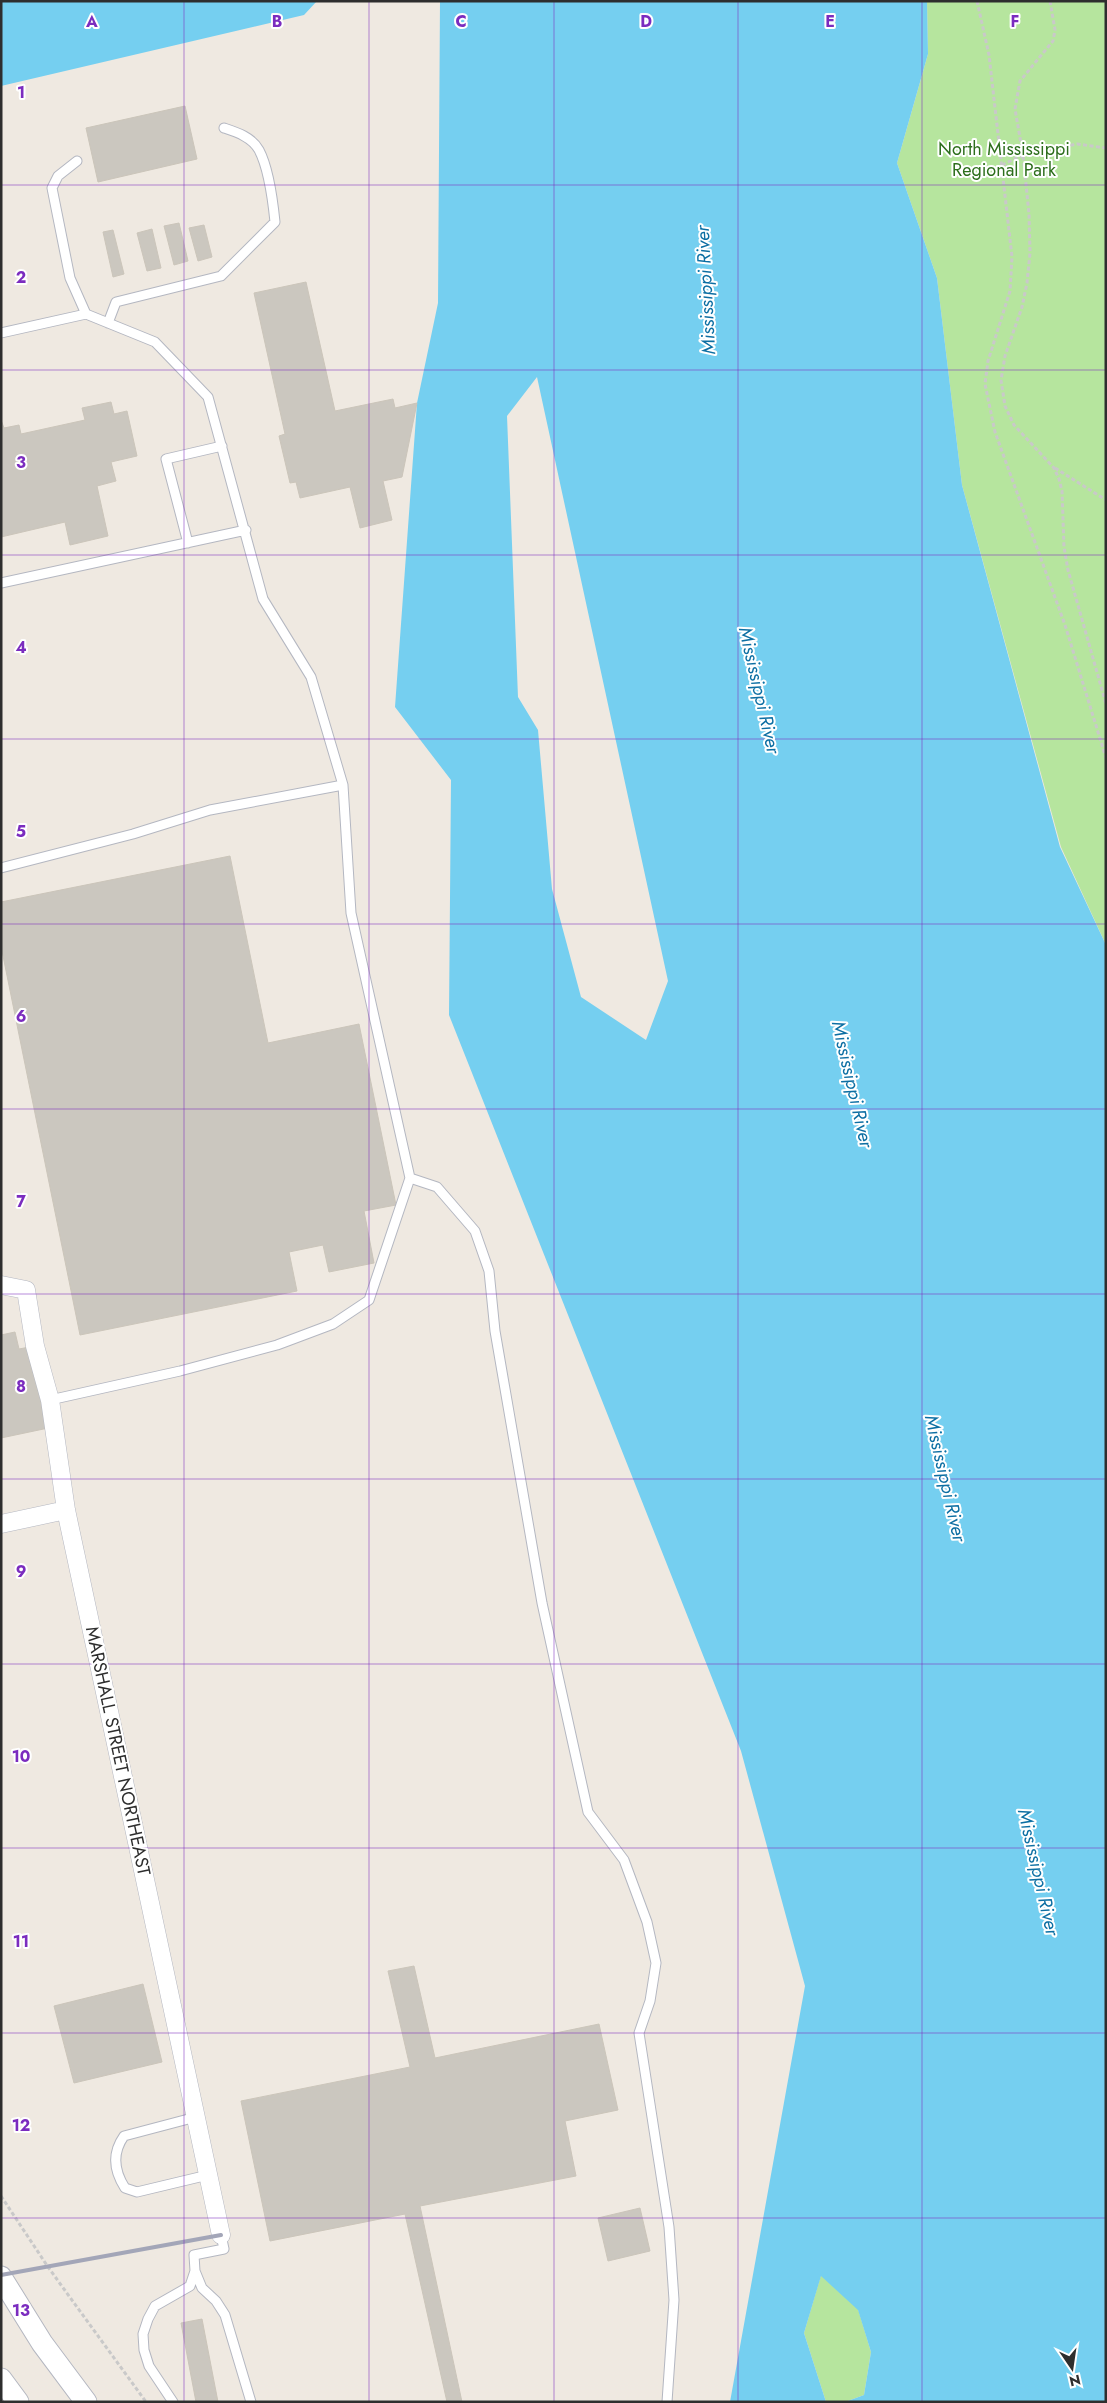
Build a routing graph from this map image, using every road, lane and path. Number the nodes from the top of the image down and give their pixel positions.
1 (977, 1) edge
2 (1050, 1) edge
3 (224, 128) dead end
4 (1106, 148) edge
5 (1023, 155) junction
6 (76, 161) dead end
7 (1002, 165) junction
8 (86, 314) junction
9 (108, 323) junction
10 (1, 333) edge
11 (222, 446) junction
12 (1054, 468) junction
13 (1106, 500) edge
14 (246, 530) junction
15 (188, 543) junction
16 (1, 583) edge
17 (1106, 704) edge
18 (1106, 758) edge
19 (343, 785) junction
20 (1, 868) edge
21 (410, 1178) junction
22 (1, 1285) edge
23 (50, 1400) junction
24 (66, 1510) junction
25 (1, 1524) edge
26 (196, 2117) junction
27 (208, 2175) junction
28 (1, 2196) edge
29 (221, 2235) joint
30 (195, 2271) junction
31 (1, 2277) edge
32 (1, 2379) edge
33 (18, 2402) edge
34 (86, 2402) edge
35 (146, 2402) edge
36 (173, 2402) edge
37 (251, 2402) edge
38 (667, 2402) edge

1 - 7 path
2 - 5 path
3 - 9 lane
4 - 5 path
5 - 7 path
5 - 12 path
6 - 8 lane
7 - 18 path
8 - 9 lane
8 - 10 lane
9 - 11 lane
11 - 14 lane
11 - 15 lane
12 - 13 path
12 - 17 path
14 - 15 lane
14 - 19 lane
15 - 16 lane
19 - 20 lane
19 - 21 lane
21 - 23 lane
21 - 38 lane
22 - 23 street, MARSHALL STREET NORTHEAST
23 - 24 street, MARSHALL STREET NORTHEAST
24 - 25 street
24 - 26 street, MARSHALL STREET NORTHEAST
26 - 27 street, MARSHALL STREET NORTHEAST
26 - 27 lane
27 - 29 street, MARSHALL STREET NORTHEAST
28 - 35 path
29 - 30 lane
30 - 36 lane
30 - 37 lane
31 - 34 street
32 - 33 street

